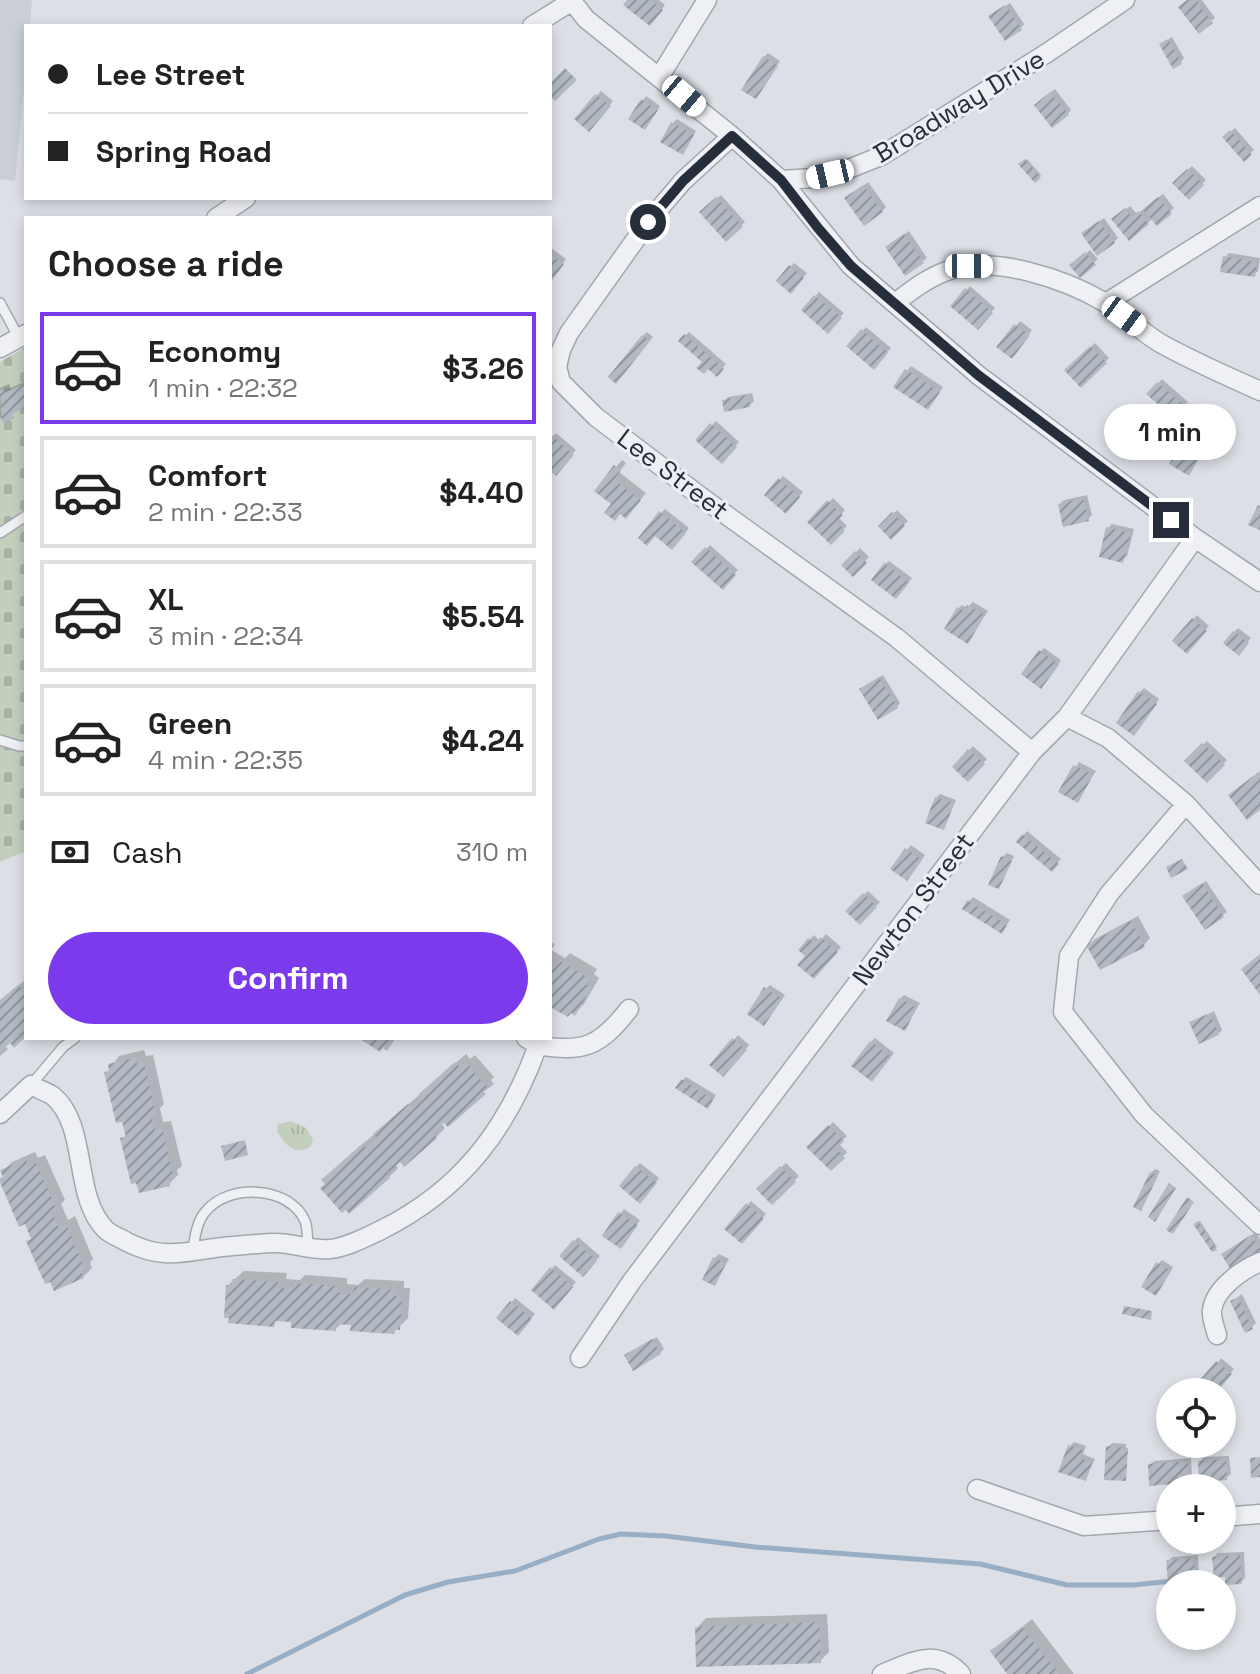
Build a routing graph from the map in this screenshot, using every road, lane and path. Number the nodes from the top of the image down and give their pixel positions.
1 (707, 0) edge
2 (1125, 0) edge
3 (571, 1) edge
4 (535, 24) edge
5 (660, 76) junction
6 (732, 136) junction
7 (781, 180) junction
8 (243, 200) edge
9 (1260, 206) edge
10 (219, 216) edge
11 (0, 303) edge
12 (895, 303) junction
13 (1106, 303) junction
14 (23, 336) edge
15 (0, 348) edge
16 (1260, 391) edge
17 (24, 517) edge
18 (0, 533) edge
19 (1195, 538) junction
20 (1260, 582) edge
21 (1067, 717) junction
22 (0, 740) edge
23 (24, 746) edge
24 (1032, 752) junction
25 (1186, 804) junction
26 (1260, 885) edge
27 (629, 1009) dead end
28 (72, 1040) edge
29 (532, 1041) edge
30 (31, 1085) junction
31 (0, 1114) edge
32 (1260, 1225) edge
33 (308, 1246) junction
34 (192, 1253) junction
35 (1260, 1262) edge
36 (1217, 1335) dead end
37 (580, 1358) dead end
38 (977, 1489) dead end
39 (1260, 1514) edge
40 (1236, 1516) edge
41 (1156, 1521) edge
42 (882, 1674) edge
43 (961, 1674) edge

1 - 5 street
2 - 7 street, Broadway Drive
3 - 4 street
3 - 5 street
5 - 6 street
6 - 7 street
6 - 24 street, Lee Street
7 - 12 street
8 - 10 street
9 - 13 street
11 - 14 lane
12 - 13 street
12 - 19 street
13 - 16 street
14 - 15 street
17 - 18 lane
19 - 20 street
19 - 21 street, Newton Street
21 - 24 street, Newton Street
21 - 25 street
22 - 23 lane
24 - 37 street, Newton Street
25 - 26 street
25 - 32 street
27 - 29 street
28 - 30 lane
29 - 33 street
30 - 31 street
30 - 34 street
33 - 34 street
33 - 34 lane
35 - 36 street
38 - 41 street
39 - 40 street
42 - 43 street

